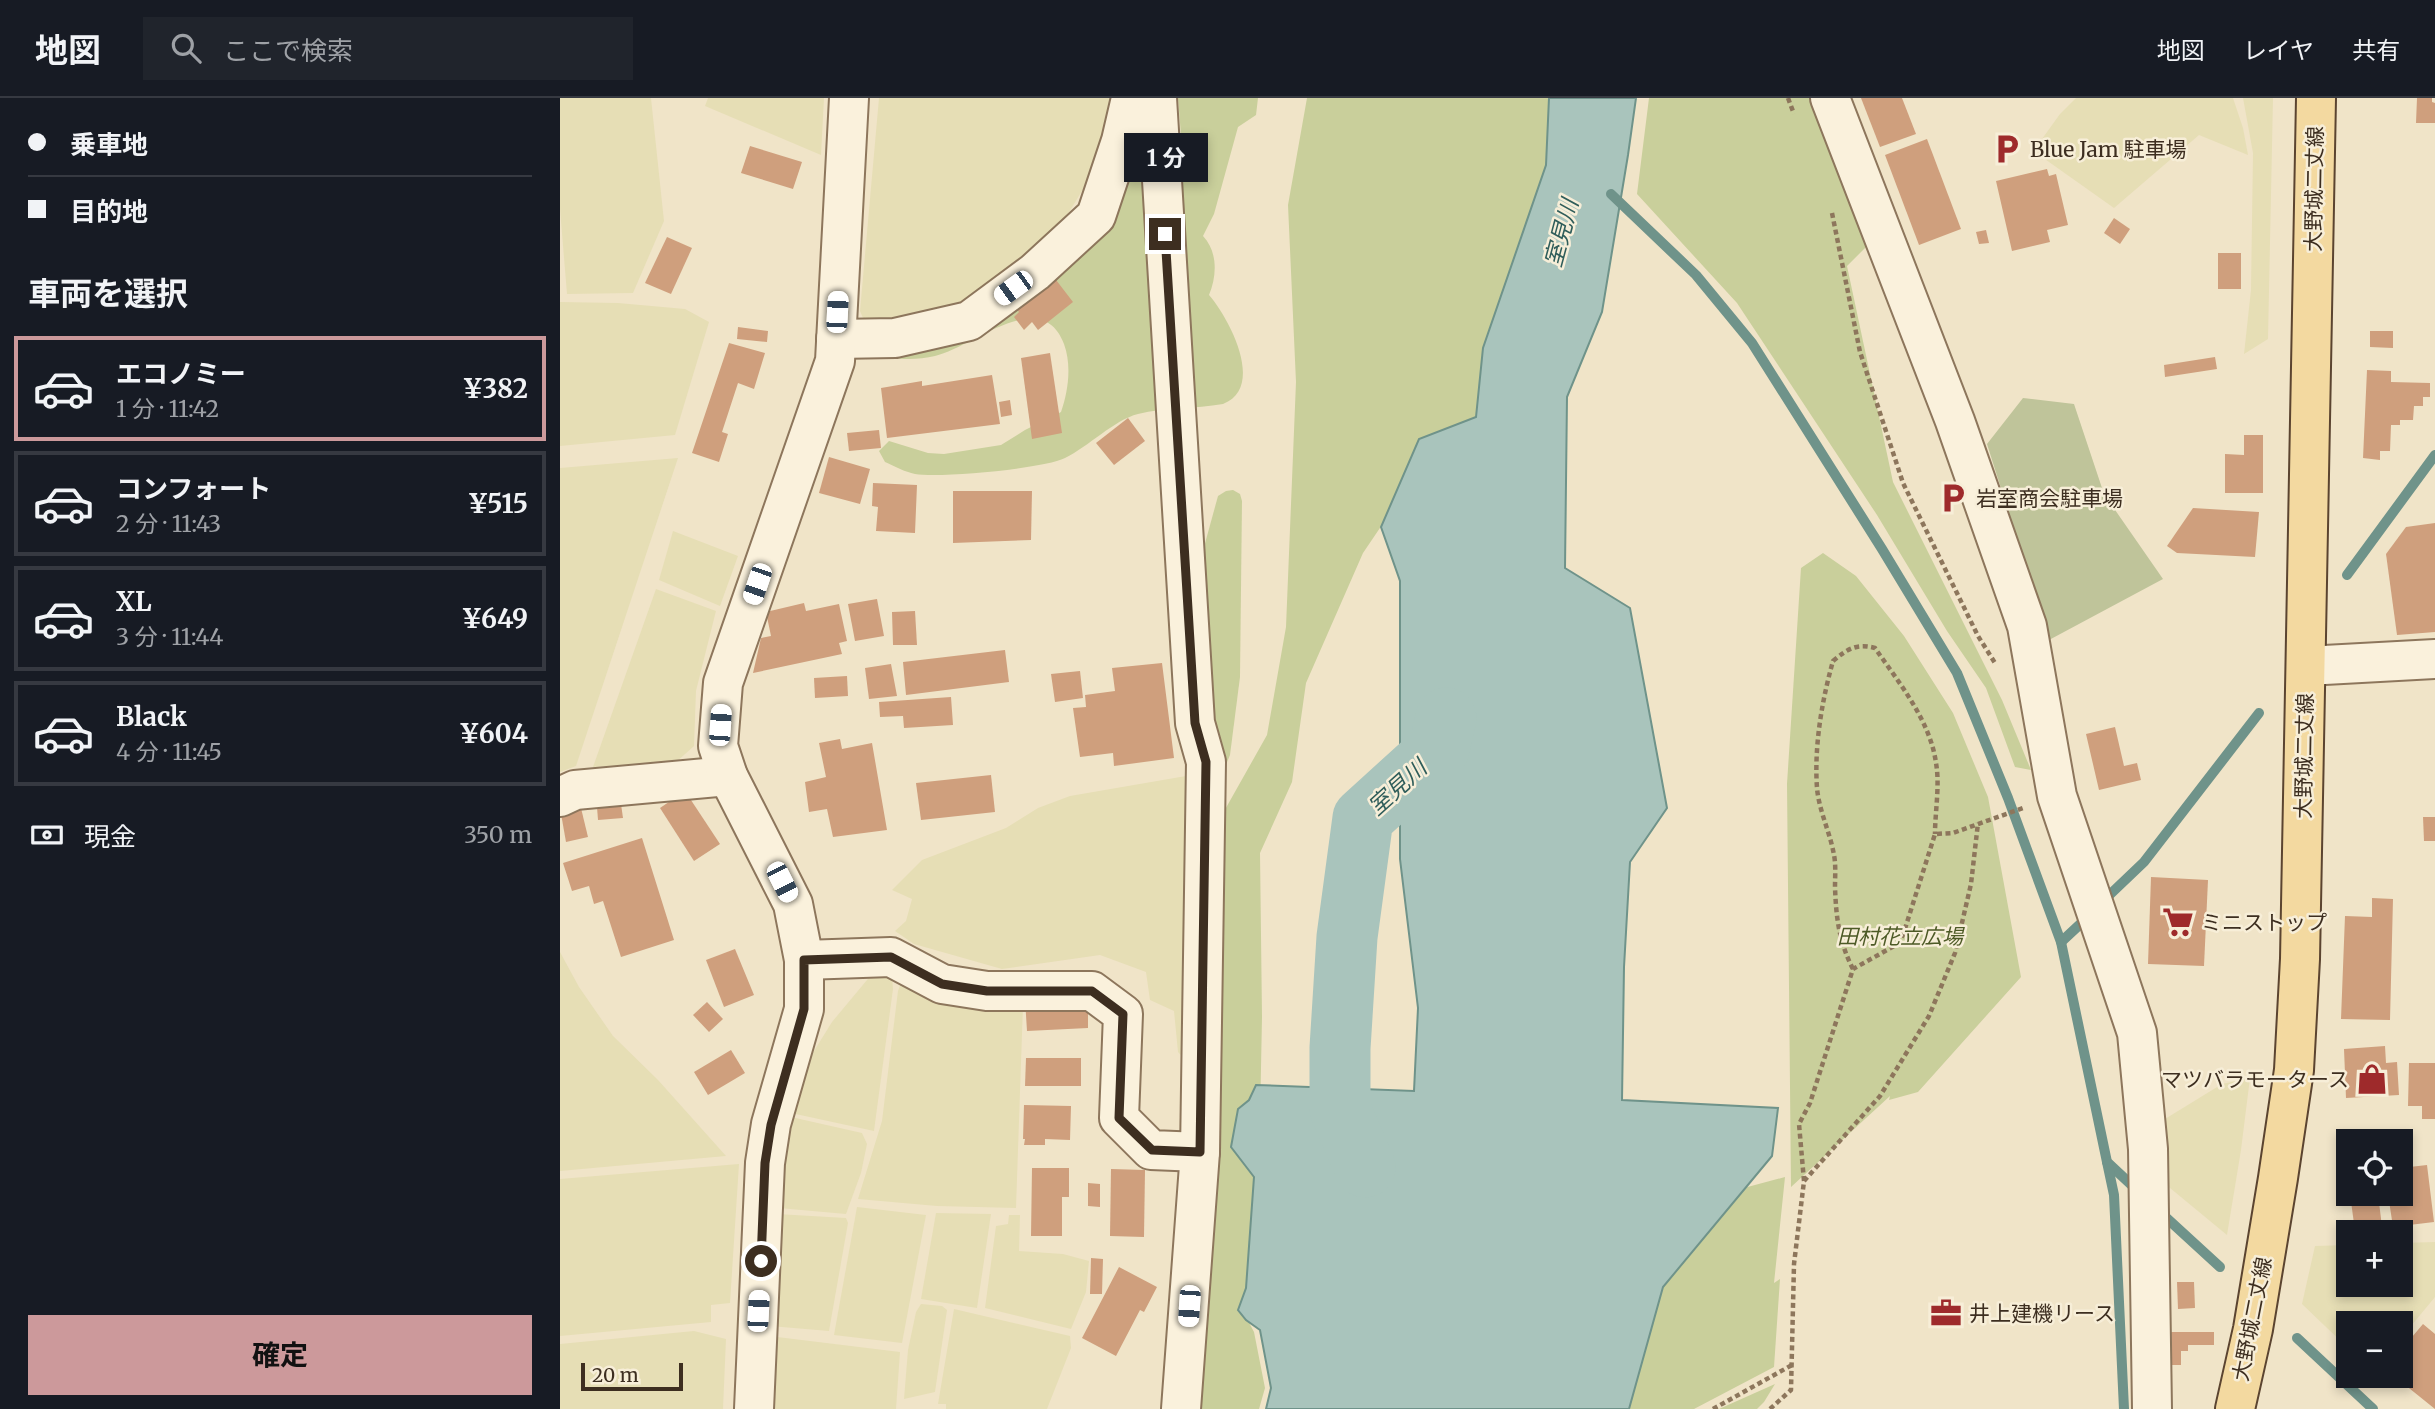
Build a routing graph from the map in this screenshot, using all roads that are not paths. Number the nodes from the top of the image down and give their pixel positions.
1 (849, 98) edge
2 (1130, 98) edge
3 (1157, 98) edge
4 (1830, 98) edge
5 (2316, 98) edge
6 (836, 339) junction
7 (2435, 659) edge
8 (2306, 666) junction
9 (728, 776) junction
10 (560, 797) edge
11 (804, 960) junction
12 (1200, 1152) junction
13 (754, 1409) edge
14 (1181, 1409) edge
15 (2152, 1409) edge
16 (2235, 1409) edge

1 - 6 street
2 - 6 street
3 - 12 street
4 - 15 street
5 - 8 main road, 大野城二丈線
6 - 9 street
7 - 8 street
8 - 16 main road, 大野城二丈線
9 - 10 street
9 - 11 street
11 - 12 street
11 - 13 street
12 - 14 street

